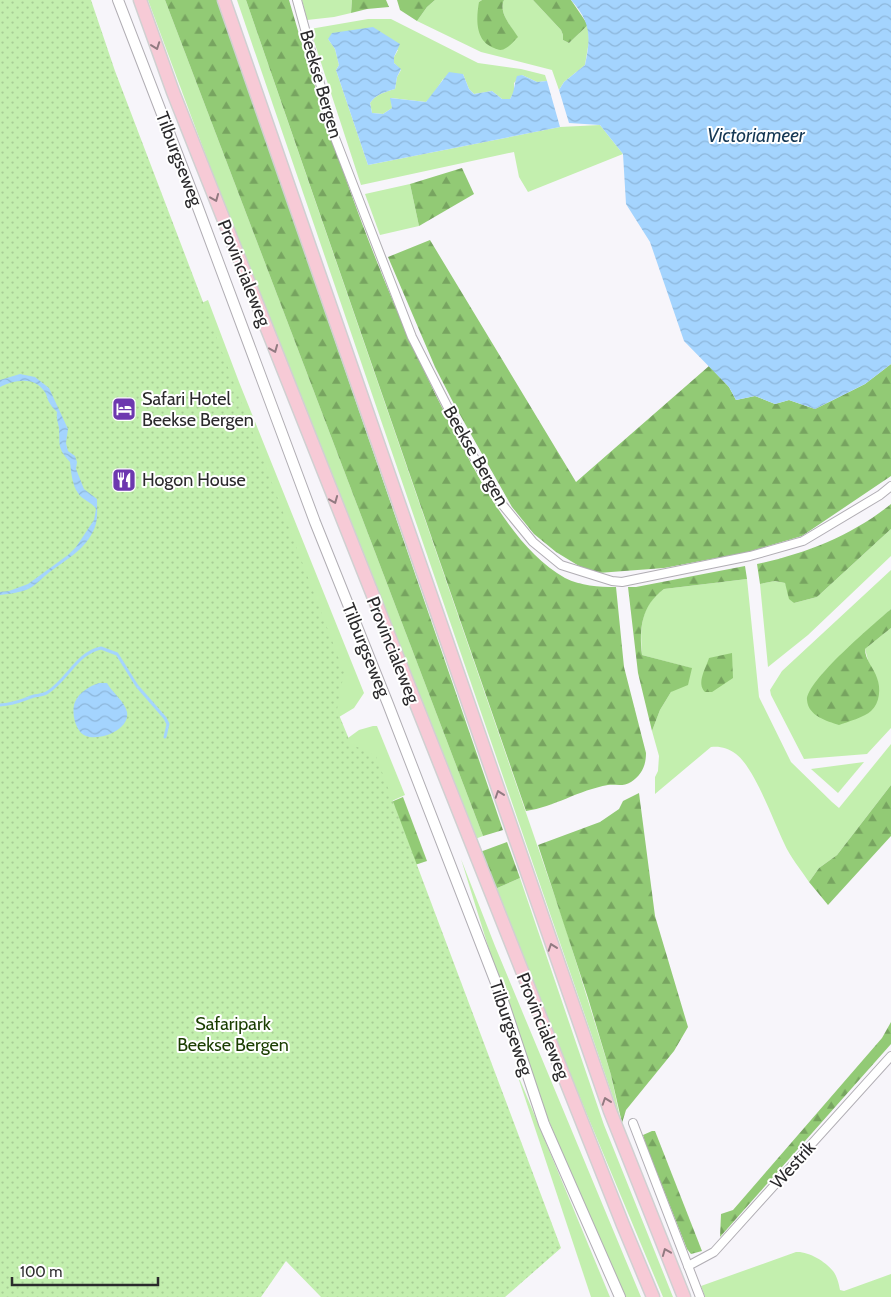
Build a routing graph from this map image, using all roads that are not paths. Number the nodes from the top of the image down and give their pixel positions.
1 (118, 0) edge
2 (140, 0) edge
3 (224, 0) edge
4 (297, 0) edge
5 (891, 486) edge
6 (891, 1056) edge
7 (633, 1123) dead end
8 (688, 1266) junction
9 (620, 1297) edge
10 (653, 1297) edge
11 (684, 1297) edge
12 (700, 1297) edge

1 - 9 street, Tilburgseweg
2 -> 10 highway, Provincialeweg
11 -> 3 highway, Provincialeweg
4 - 5 street, Beekse Bergen
6 - 8 street, Westrik
7 - 8 street
8 - 12 street

